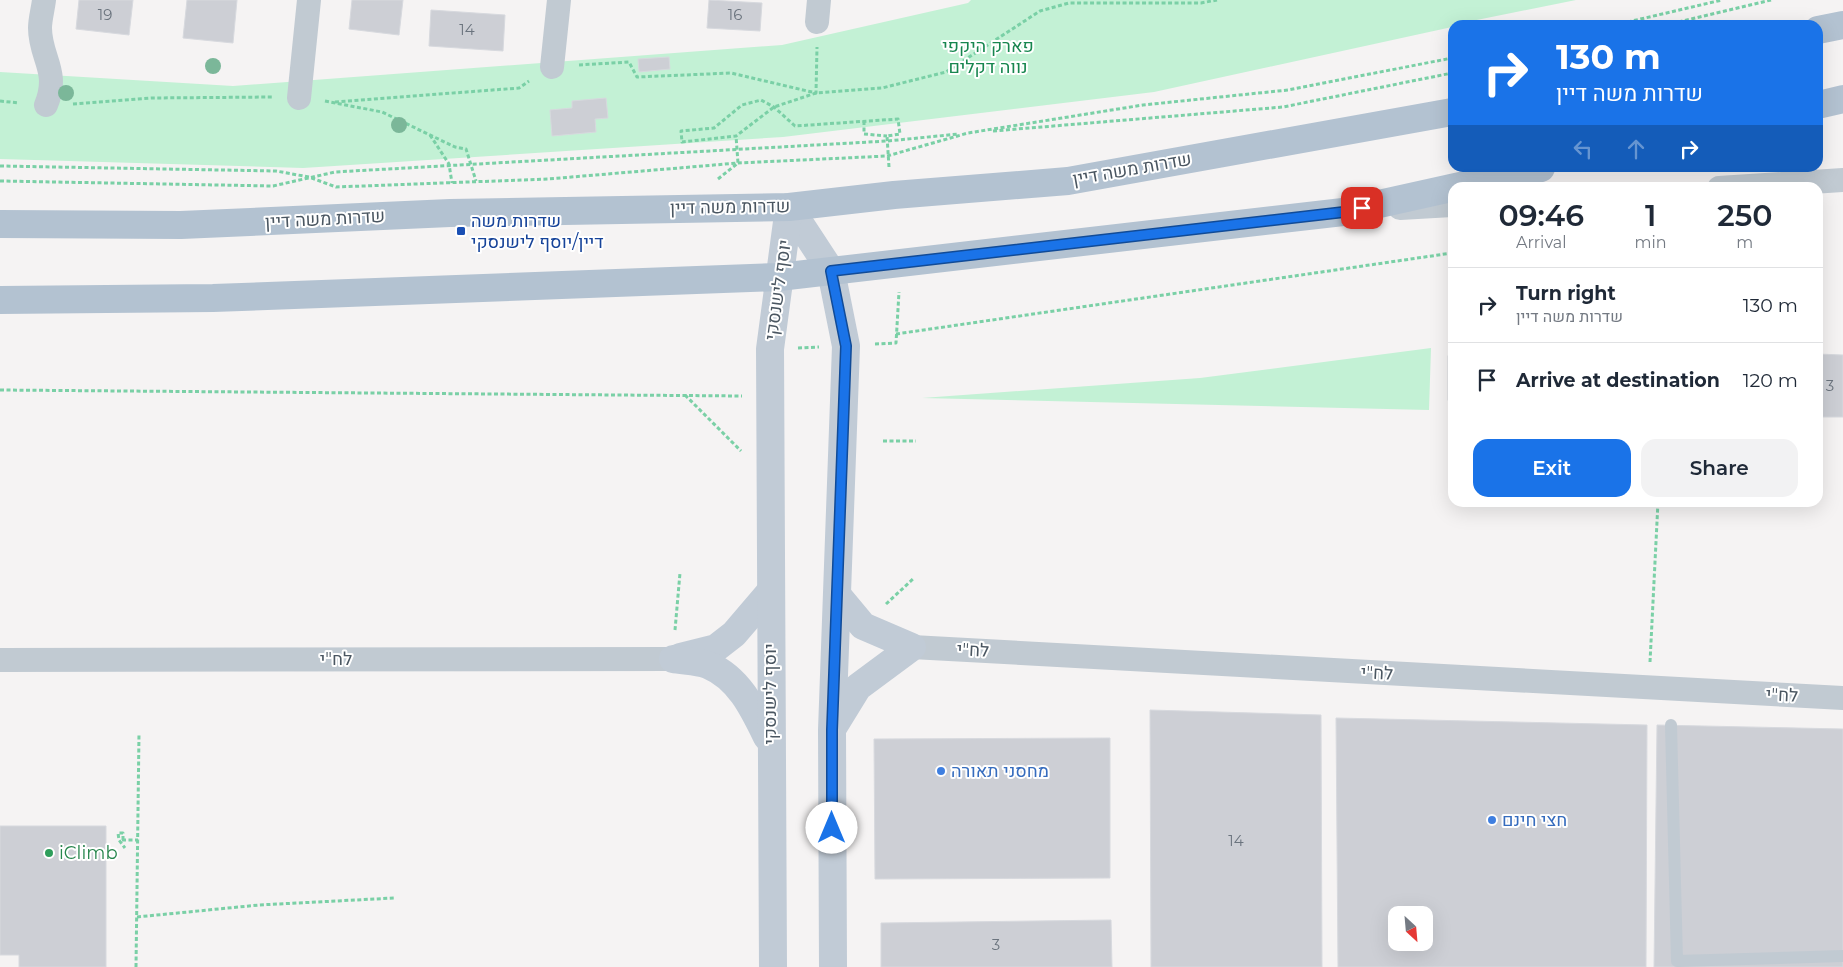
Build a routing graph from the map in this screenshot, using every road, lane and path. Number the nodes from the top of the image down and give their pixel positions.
1 (44, 0) edge
2 (309, 0) edge
3 (559, 0) edge
4 (1216, 0) edge
5 (1722, 0) edge
6 (1771, 0) edge
7 (818, 11) edge
8 (1636, 20) edge
9 (1687, 20) edge
10 (1843, 25) edge
11 (1823, 29) edge
12 (1448, 59) edge
13 (552, 67) junction
14 (1448, 74) edge
15 (816, 93) junction
16 (49, 98) junction
17 (299, 98) junction
18 (1843, 100) edge
19 (0, 101) edge
20 (335, 102) junction
21 (1823, 104) edge
22 (774, 107) junction
23 (1448, 113) edge
24 (864, 121) junction
25 (429, 133) junction
26 (968, 134) junction
27 (736, 136) junction
28 (887, 136) junction
29 (887, 141) junction
30 (737, 149) junction
31 (887, 156) junction
32 (738, 163) junction
33 (449, 164) junction
34 (472, 164) junction
35 (0, 166) edge
36 (1523, 172) edge
37 (309, 177) junction
38 (717, 180) dead end
39 (1843, 180) edge
40 (0, 181) edge
41 (476, 181) junction
42 (1478, 182) edge
43 (1812, 182) edge
44 (1448, 189) edge
45 (1448, 205) edge
46 (789, 207) junction
47 (1344, 212) junction
48 (0, 224) edge
49 (1448, 254) edge
50 (831, 271) junction
51 (779, 276) junction
52 (0, 300) edge
53 (896, 334) dead end
54 (0, 390) edge
55 (685, 395) junction
56 (744, 396) dead end
57 (883, 441) dead end
58 (916, 441) dead end
59 (746, 455) dead end
60 (1658, 507) edge
61 (680, 573) dead end
62 (914, 579) dead end
63 (770, 593) junction
64 (838, 596) junction
65 (863, 626) junction
66 (912, 647) junction
67 (673, 659) junction
68 (0, 660) edge
69 (1648, 688) junction
70 (1843, 698) edge
71 (1671, 726) dead end
72 (832, 730) junction
73 (139, 733) dead end
74 (770, 743) junction
75 (138, 840) junction
76 (125, 848) dead end
77 (394, 898) dead end
78 (137, 917) junction
79 (1843, 956) edge
80 (136, 967) edge
81 (773, 967) edge
82 (833, 967) edge

1 - 16 street
2 - 17 street
3 - 13 street
4 - 15 path
5 - 8 path
6 - 9 path
7 - 15 path
10 - 11 main road
12 - 26 path
13 - 15 path
13 - 20 path
14 - 26 path
15 - 22 path
16 - 17 path
16 - 19 path
17 - 20 path
18 - 21 main road
20 - 25 path
22 - 24 path
22 - 27 path
22 - 27 path
23 - 46 main road, שדרות משה דיין
24 - 28 path
24 - 28 path
25 - 33 path
25 - 34 path
26 - 29 path
26 - 31 path
27 - 30 path
28 - 29 path
29 - 30 path
29 - 31 path
30 - 32 path
30 - 34 path
31 - 32 path
32 - 38 path
32 - 41 path
33 - 34 path
33 - 37 path
34 - 41 path
35 - 37 path
36 - 42 main road
37 - 40 path
37 - 41 path
39 - 43 street
44 - 47 main road
45 - 47 street
46 - 48 main road, שדרות משה דיין
46 - 50 main road, יוסף לישנסקי
46 - 51 main road, יוסף לישנסקי
47 - 50 main road
49 - 53 path
50 - 51 main road
50 - 64 main road, יוסף לישנסקי
51 - 52 main road
51 - 63 main road, יוסף לישנסקי
54 - 55 path
55 - 56 path
55 - 59 path
57 - 58 path
60 - 69 path
61 - 67 path
62 - 65 path
63 - 67 main road
63 - 74 main road, יוסף לישנסקי
64 - 65 main road
64 - 72 main road, יוסף לישנסקי
65 - 66 main road
66 - 69 street, לח"י
66 - 72 main road
67 - 68 street, לח"י
67 - 74 main road
69 - 70 street, לח"י
71 - 79 lane
72 - 82 main road, יוסף לישנסקי
73 - 75 path
74 - 81 main road, יוסף לישנסקי
75 - 76 path
75 - 78 path
77 - 78 path
78 - 80 path

